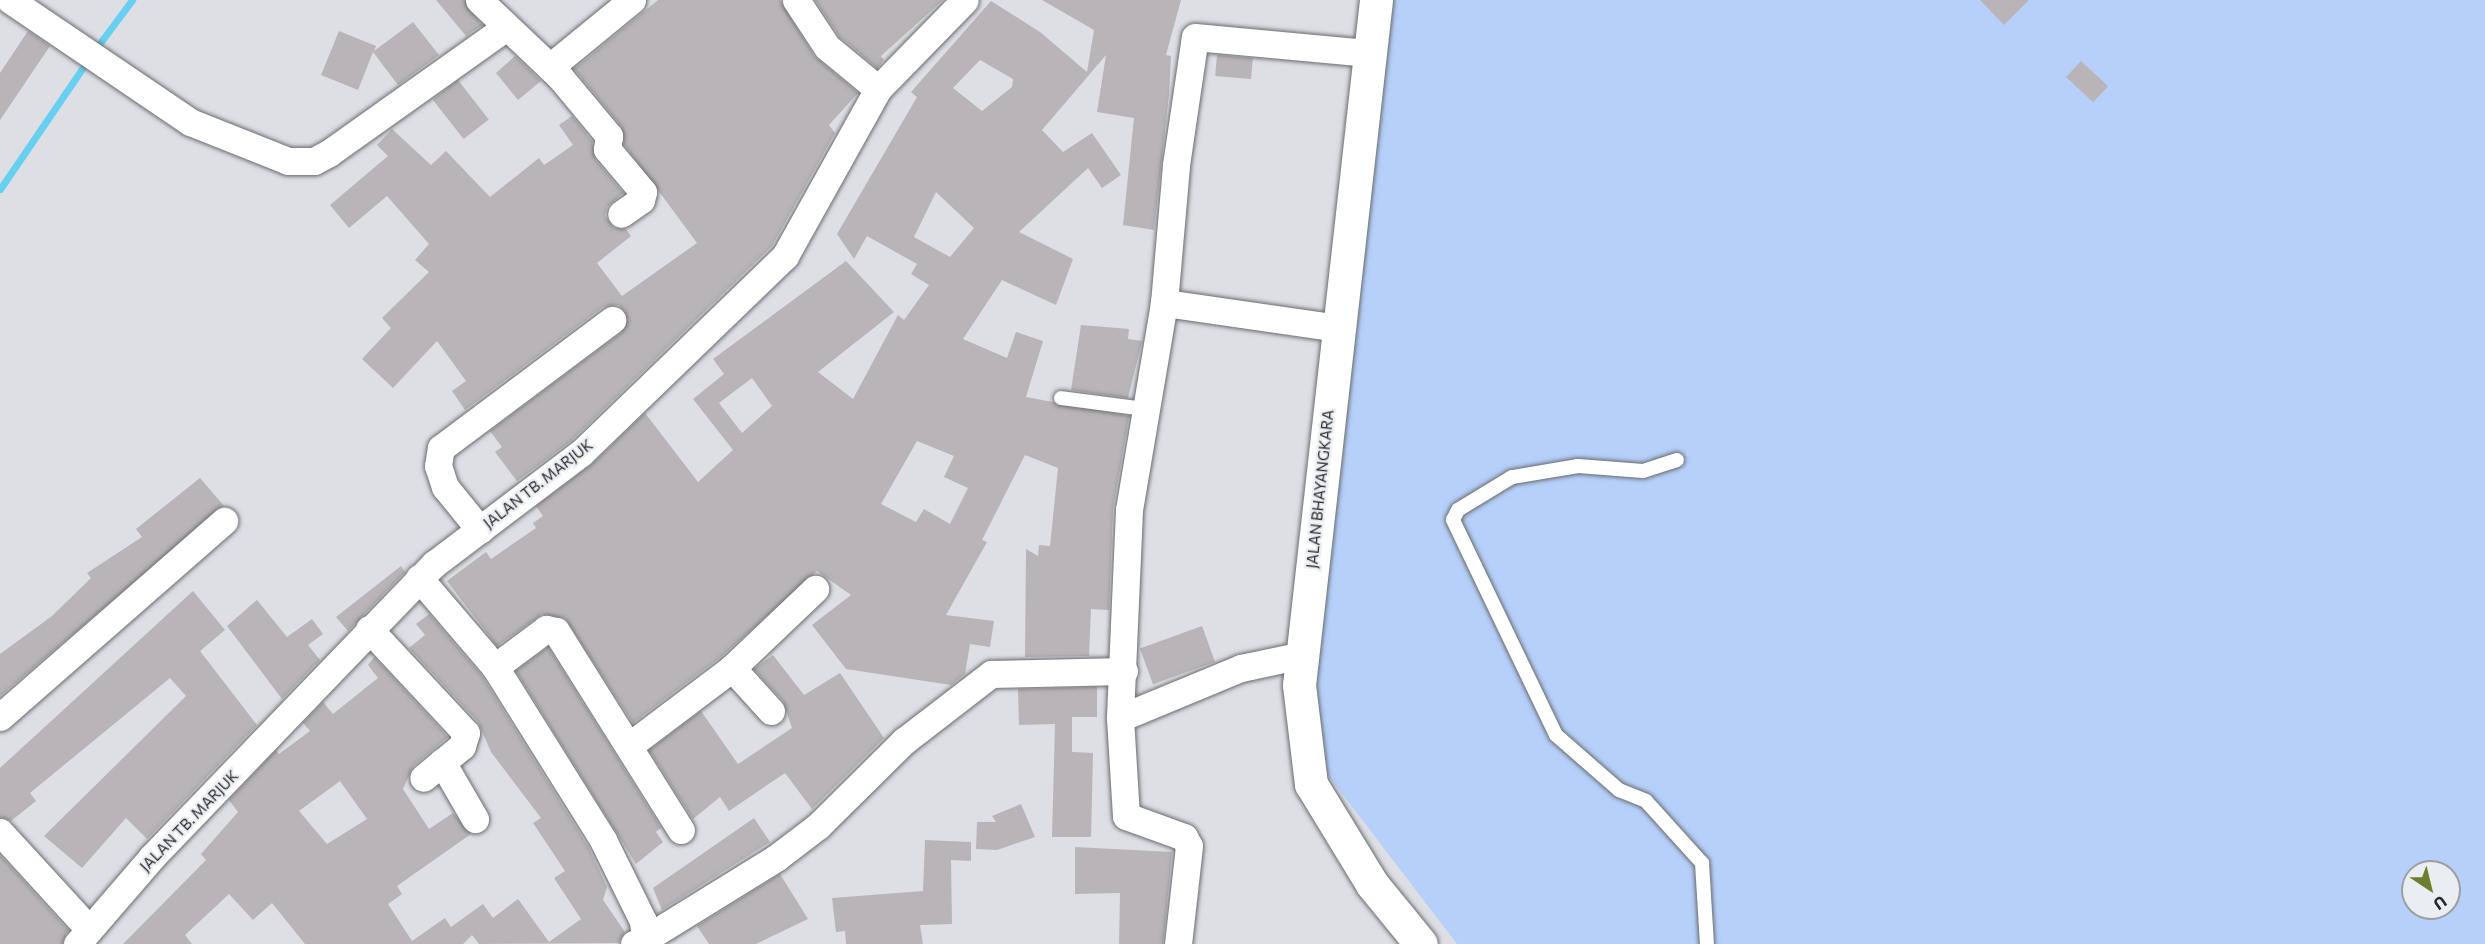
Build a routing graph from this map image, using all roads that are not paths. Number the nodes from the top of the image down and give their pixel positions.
1 (11, 0) edge
2 (479, 0) edge
3 (632, 0) edge
4 (796, 0) edge
5 (1376, 0) edge
6 (955, 4) edge
7 (0, 18) edge
8 (506, 27) junction
9 (1369, 53) junction
10 (550, 67) junction
11 (878, 89) junction
12 (621, 214) dead end
13 (1164, 303) junction
14 (612, 320) dead end
15 (1338, 328) junction
16 (1061, 398) dead end
17 (1145, 408) junction
18 (1677, 460) dead end
19 (224, 521) dead end
20 (480, 530) junction
21 (419, 578) junction
22 (815, 589) dead end
23 (369, 629) junction
24 (1302, 655) junction
25 (495, 667) junction
26 (732, 668) junction
27 (1124, 671) junction
28 (771, 711) dead end
29 (0, 717) edge
30 (1120, 718) junction
31 (630, 745) junction
32 (475, 819) dead end
33 (681, 830) dead end
34 (0, 832) edge
35 (83, 937) edge
36 (640, 941) edge
37 (1178, 944) edge
38 (1421, 944) edge
39 (1707, 944) edge

1 - 7 street
1 - 8 street
2 - 8 street
3 - 10 street
4 - 11 street
5 - 9 street, JALAN BHAYANGKARA
6 - 11 street, JALAN TB. MARJUK
8 - 10 street
9 - 13 street
9 - 15 street, JALAN BHAYANGKARA
10 - 12 street
11 - 20 street, JALAN TB. MARJUK
13 - 15 street
13 - 17 street
14 - 20 street
15 - 24 street, JALAN BHAYANGKARA
16 - 17 lane
17 - 27 street
18 - 39 lane
19 - 29 street
20 - 21 street, JALAN TB. MARJUK
21 - 23 street, JALAN TB. MARJUK
21 - 25 street
22 - 26 street
23 - 32 street
23 - 35 street, JALAN TB. MARJUK
24 - 30 street
24 - 38 street, JALAN BHAYANGKARA
25 - 31 street
25 - 36 street
26 - 28 street
26 - 31 street
27 - 30 street
27 - 36 street
30 - 37 street
31 - 33 street
34 - 35 street

